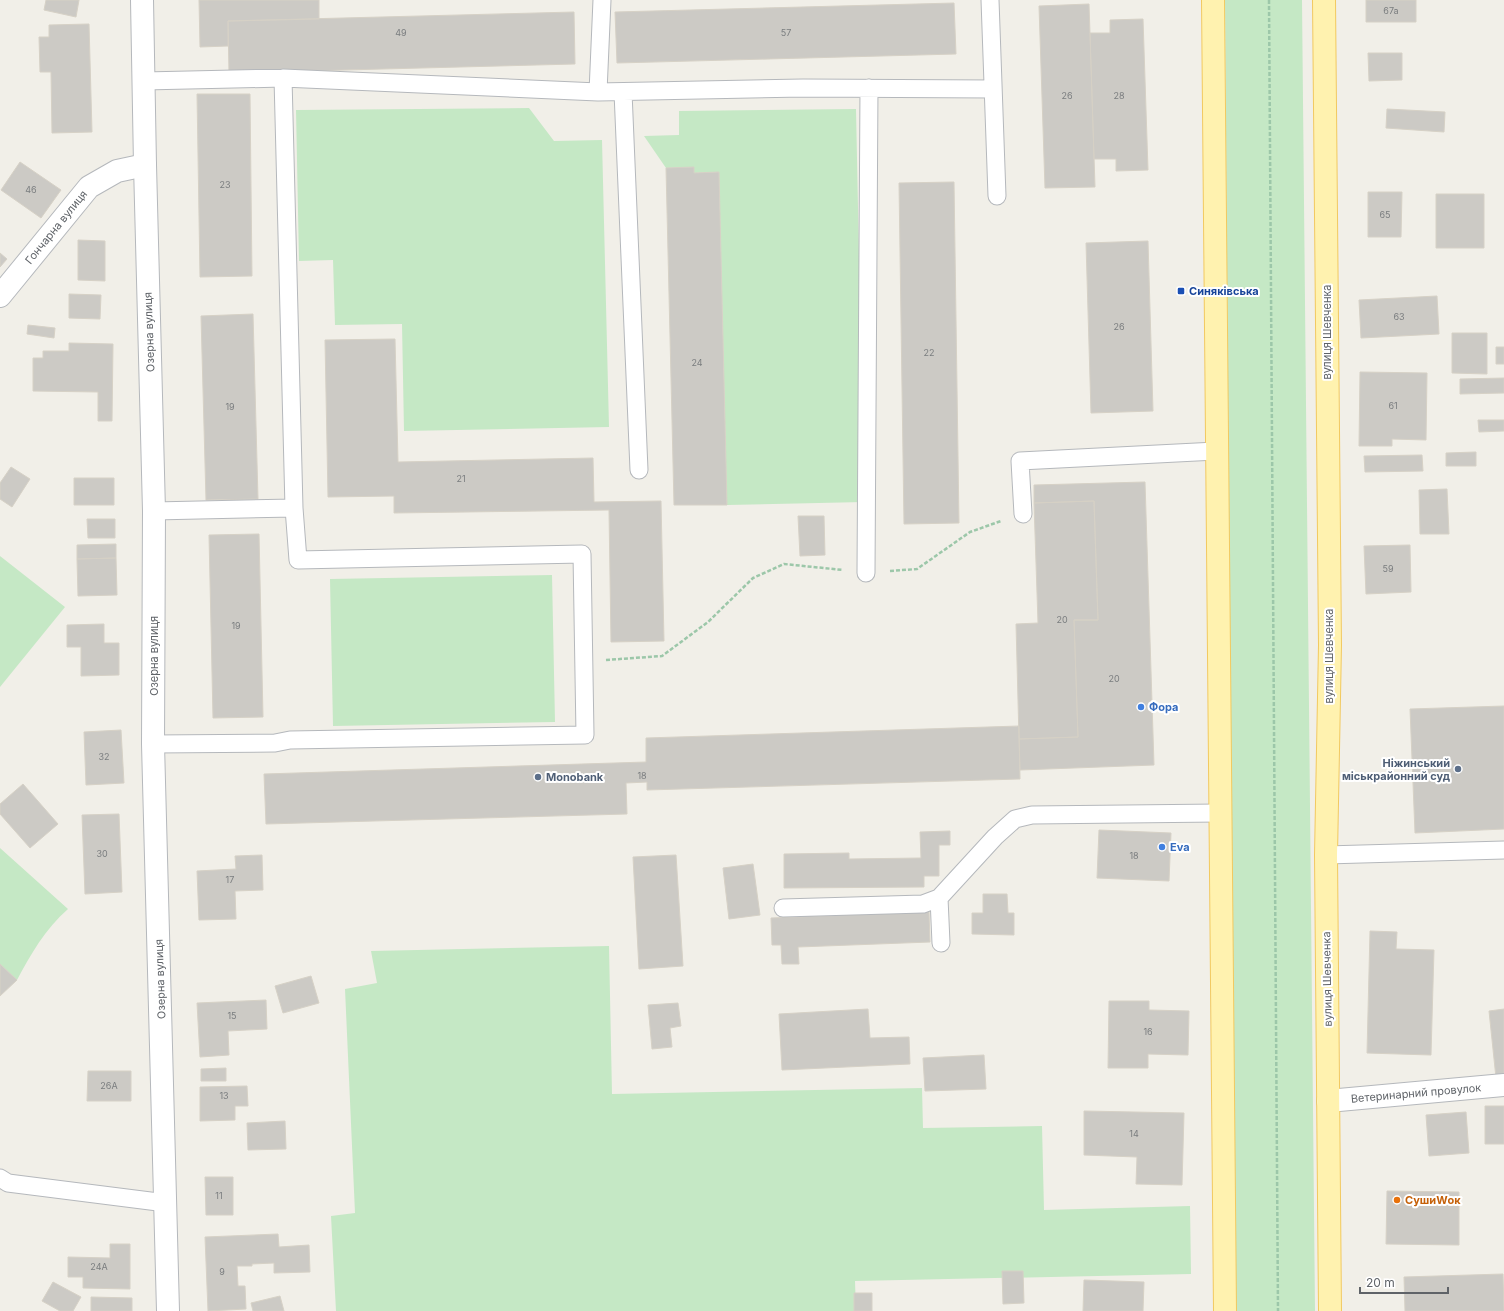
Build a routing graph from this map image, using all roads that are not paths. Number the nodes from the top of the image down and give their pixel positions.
1 (142, 0) edge
2 (602, 0) edge
3 (990, 0) edge
4 (1213, 0) edge
5 (1324, 0) edge
6 (283, 78) junction
7 (144, 81) junction
8 (869, 88) junction
9 (993, 89) junction
10 (598, 92) junction
11 (623, 92) junction
12 (145, 165) junction
13 (997, 196) dead end
14 (0, 296) edge
15 (1216, 451) junction
16 (639, 470) dead end
17 (294, 508) junction
18 (154, 511) junction
19 (1024, 514) road end
20 (866, 573) road end
21 (153, 744) junction
22 (1219, 813) junction
23 (1504, 850) edge
24 (1326, 855) junction
25 (939, 898) junction
26 (783, 908) dead end
27 (941, 943) dead end
28 (1504, 1085) edge
29 (1328, 1101) junction
30 (0, 1178) edge
31 (166, 1203) junction
32 (168, 1311) edge
33 (1224, 1311) edge
34 (1330, 1311) edge

1 - 7 street, Озерна вулиця
2 - 10 lane
3 - 9 lane
4 - 15 main road
5 - 24 main road, вулиця Шевченка
6 - 7 lane
6 - 10 lane
6 - 17 lane
7 - 12 street, Озерна вулиця
8 - 9 lane
8 - 11 lane
8 - 20 lane
9 - 13 lane
10 - 11 lane
11 - 16 lane
12 - 14 street, Гончарна вулиця
12 - 18 street, Озерна вулиця
15 - 19 lane
15 - 22 main road
17 - 18 lane
17 - 21 lane
18 - 21 street, Озерна вулиця
21 - 31 street, Озерна вулиця
22 - 25 lane
22 - 33 main road
23 - 24 lane
24 - 29 main road, вулиця Шевченка
25 - 26 lane
25 - 27 lane
28 - 29 street, Ветеринарний провулок
29 - 34 main road, вулиця Шевченка
30 - 31 lane
31 - 32 street, Озерна вулиця

